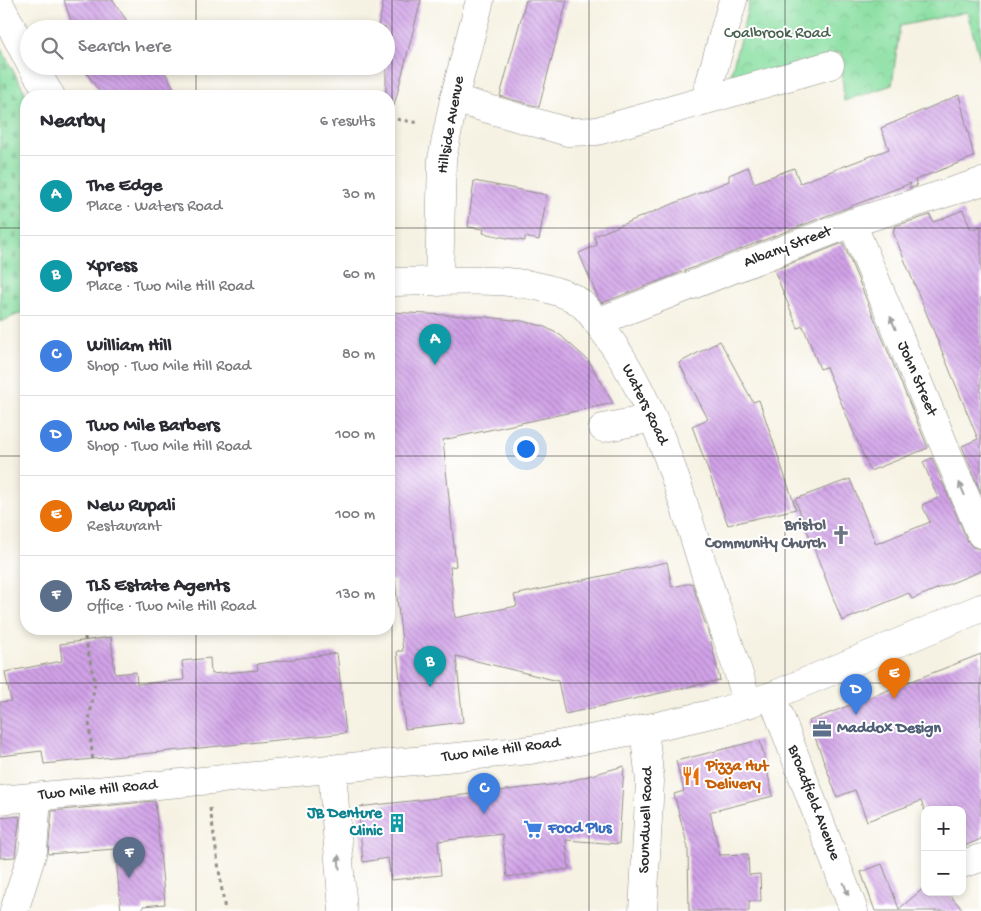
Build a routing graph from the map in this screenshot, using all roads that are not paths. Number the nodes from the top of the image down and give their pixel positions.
1 (480, 0) edge
2 (733, 0) edge
3 (0, 4) edge
4 (20, 43) edge
5 (830, 65) dead end
6 (38, 75) edge
7 (47, 90) edge
8 (454, 100) junction
9 (705, 100) junction
10 (981, 182) edge
11 (852, 223) junction
12 (395, 282) edge
13 (439, 282) junction
14 (597, 322) junction
15 (653, 418) junction
16 (603, 428) dead end
17 (981, 534) edge
18 (981, 608) edge
19 (760, 700) junction
20 (644, 729) junction
21 (332, 769) junction
22 (37, 797) junction
23 (0, 800) edge
24 (981, 858) edge
25 (966, 863) edge
26 (14, 911) edge
27 (343, 911) edge
28 (643, 911) edge
29 (854, 911) edge

1 - 8 street, Hillside Avenue
2 - 9 street
3 - 4 street
5 - 9 street
6 - 7 street
8 - 9 street
8 - 13 street, Hillside Avenue
10 - 11 street, Albany Street
11 - 14 street, Albany Street
17 -> 11 street, John Street
12 - 13 street, Waters Road
13 - 14 street, Waters Road
14 - 15 street, Waters Road
15 - 16 street
15 - 19 street, Waters Road
18 - 19 street, Two Mile Hill Road
19 - 20 street, Two Mile Hill Road
19 -> 29 street, Broadfield Avenue
20 - 21 street, Two Mile Hill Road
20 - 28 street, Soundwell Road
21 - 22 street, Two Mile Hill Road
27 -> 21 street
22 - 23 street, Two Mile Hill Road
22 - 26 street
24 - 25 street

